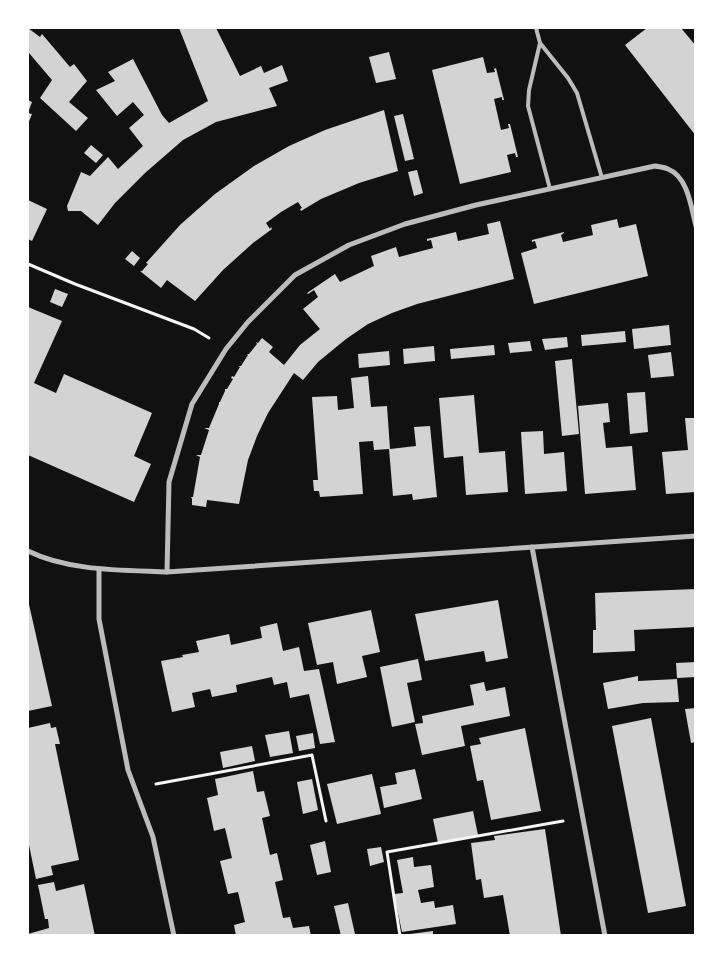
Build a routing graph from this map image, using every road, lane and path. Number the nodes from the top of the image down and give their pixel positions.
1 (536, 28) edge
2 (540, 43) junction
3 (602, 178) junction
4 (550, 190) junction
5 (696, 226) edge
6 (28, 264) edge
7 (226, 349) junction
8 (696, 536) edge
9 (532, 547) junction
10 (28, 551) edge
11 (98, 569) junction
12 (167, 572) junction
13 (136, 788) junction
14 (583, 818) junction
15 (326, 821) dead end
16 (174, 936) edge
17 (400, 936) edge
18 (605, 936) edge

1 - 2 lane
2 - 3 lane
2 - 4 lane
3 - 4 street
3 - 5 street
4 - 7 street
6 - 7 path
7 - 12 street
8 - 9 street
9 - 12 street
9 - 14 street
10 - 11 street
11 - 12 street
11 - 13 street
13 - 15 path
13 - 16 street
14 - 17 path
14 - 18 street

